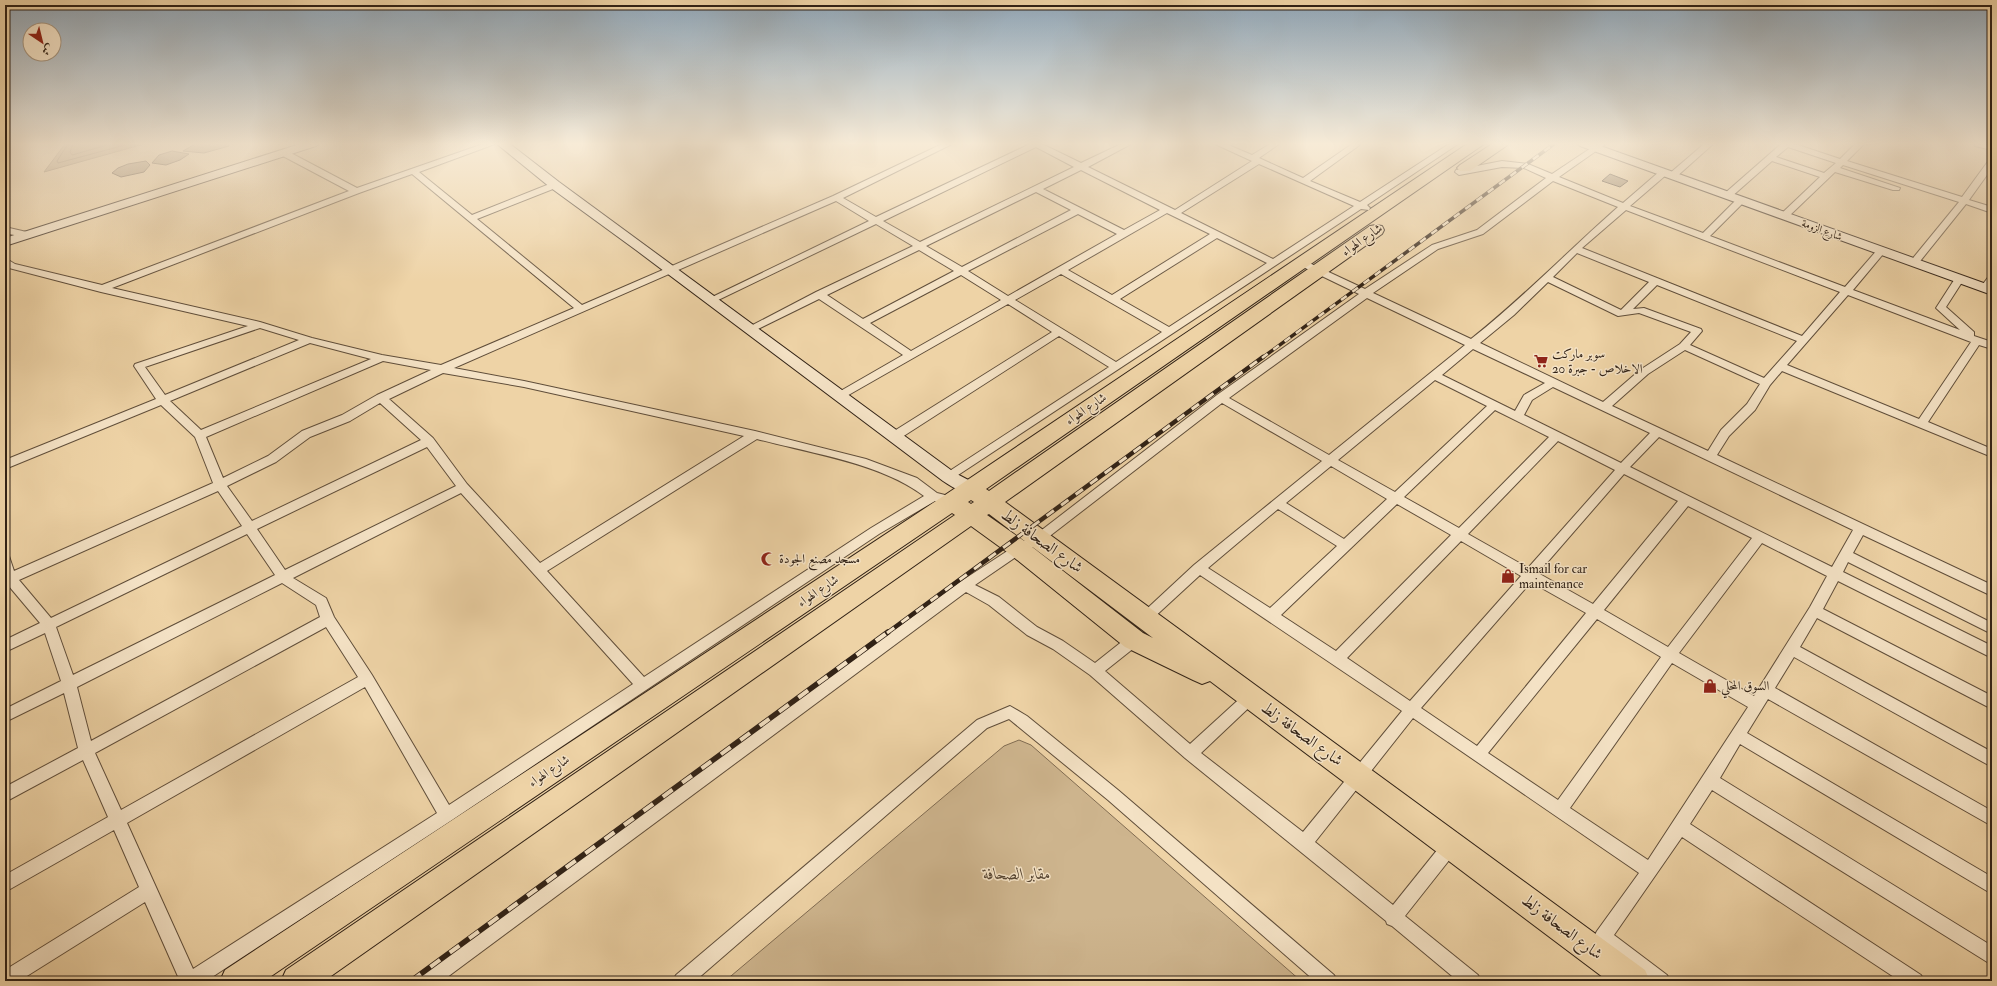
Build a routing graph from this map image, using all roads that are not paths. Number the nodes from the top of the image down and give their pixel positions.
1 (168, 190) edge
2 (352, 190) edge
3 (361, 190) edge
4 (436, 190) edge
5 (542, 190) edge
6 (562, 190) edge
7 (853, 190) edge
8 (940, 190) edge
9 (1035, 190) edge
10 (1039, 190) edge
11 (1127, 190) edge
12 (1206, 190) edge
13 (1325, 190) edge
14 (1393, 190) edge
15 (1400, 190) edge
16 (1431, 190) edge
17 (1536, 190) edge
18 (1584, 190) edge
19 (1647, 190) edge
20 (1711, 190) edge
21 (1734, 190) edge
22 (1813, 190) edge
23 (1930, 190) edge
24 (1972, 190) edge
25 (356, 192) junction
26 (1727, 196) junction
27 (836, 198) junction
28 (1741, 200) junction
29 (1964, 201) junction
30 (1624, 207) junction
31 (1368, 209) junction
32 (1078, 210) junction
33 (1992, 210) edge
34 (1170, 212) junction
35 (1784, 216) junction
36 (470, 219) junction
37 (876, 221) junction
38 (5, 230) edge
39 (1124, 234) junction
40 (28, 235) junction
41 (1215, 235) junction
42 (1704, 237) junction
43 (5, 242) edge
44 (920, 246) junction
45 (1576, 249) junction
46 (1881, 251) junction
47 (5, 261) edge
48 (1274, 263) junction
49 (1914, 263) junction
50 (1311, 267) junction
51 (672, 270) junction
52 (1062, 270) junction
53 (962, 271) junction
54 (1546, 277) junction
55 (1992, 278) edge
56 (1959, 280) junction
57 (1655, 281) junction
58 (101, 289) junction
59 (1846, 290) junction
60 (1988, 290) edge
61 (820, 294) junction
62 (1365, 294) junction
63 (1113, 299) junction
64 (711, 300) junction
65 (1008, 300) junction
66 (580, 308) junction
67 (1622, 314) junction
68 (863, 324) junction
69 (260, 325) junction
70 (750, 329) junction
71 (1060, 331) junction
72 (1169, 332) junction
73 (309, 340) junction
74 (1803, 340) junction
75 (1977, 340) junction
76 (1471, 345) junction
77 (1684, 346) junction
78 (1992, 346) edge
79 (910, 355) junction
80 (382, 358) junction
81 (1117, 366) junction
82 (1780, 366) junction
83 (444, 368) junction
84 (1434, 375) junction
85 (1552, 383) junction
86 (1766, 383) junction
87 (840, 395) junction
88 (381, 398) junction
89 (1221, 398) junction
90 (163, 401) junction
91 (1494, 405) junction
92 (1604, 408) junction
93 (1517, 416) junction
94 (1921, 424) junction
95 (1657, 432) junction
96 (200, 435) junction
97 (755, 435) junction
98 (895, 436) junction
99 (1557, 436) junction
100 (429, 441) junction
101 (1992, 453) edge
102 (1710, 457) junction
103 (1330, 461) junction
104 (5, 465) edge
105 (1622, 469) junction
106 (220, 485) junction
107 (463, 487) junction
108 (961, 496) junction
109 (1396, 499) junction
110 (1686, 500) junction
111 (1279, 504) junction
112 (250, 528) junction
113 (1860, 528) junction
114 (1460, 536) junction
115 (1760, 537) junction
116 (1028, 544) junction
117 (1346, 546) junction
118 (1845, 555) junction
119 (5, 559) edge
120 (1199, 568) junction
121 (538, 570) junction
122 (1835, 574) junction
123 (1530, 576) junction
124 (284, 578) junction
125 (8, 580) edge
126 (965, 586) junction
127 (1992, 591) edge
128 (1815, 611) junction
129 (1596, 613) junction
130 (1272, 615) junction
131 (1144, 617) junction
132 (328, 619) junction
133 (49, 624) junction
134 (1992, 629) edge
135 (1134, 640) junction
136 (5, 646) edge
137 (1791, 649) junction
138 (1992, 652) edge
139 (1670, 655) junction
140 (1337, 658) junction
141 (1096, 671) junction
142 (367, 679) junction
143 (69, 684) junction
144 (642, 684) junction
145 (1765, 690) junction
146 (1248, 700) junction
147 (1992, 703) edge
148 (1756, 704) junction
149 (1412, 709) junction
150 (5, 716) edge
151 (597, 727) junction
152 (1737, 735) junction
153 (87, 752) junction
154 (1190, 753) junction
155 (1478, 755) junction
156 (1992, 760) edge
157 (1355, 779) junction
158 (1710, 780) junction
159 (5, 795) edge
160 (1560, 810) junction
161 (447, 815) junction
162 (1992, 819) edge
163 (118, 820) junction
164 (1679, 826) junction
165 (1304, 843) junction
166 (1448, 849) junction
167 (1650, 871) junction
168 (5, 884) edge
169 (1992, 886) edge
170 (149, 890) junction
171 (1393, 918) junction
172 (1596, 950) junction
173 (1992, 956) edge
174 (5, 980) edge
175 (190, 981) edge
176 (236, 981) edge
177 (297, 981) edge
178 (428, 981) edge
179 (682, 981) edge
180 (1328, 981) edge
181 (1472, 981) edge
182 (1615, 981) edge
183 (1634, 981) edge
184 (1661, 981) edge
185 (1915, 981) edge

1 - 40 street
2 - 25 street
3 - 25 street
4 - 36 street
5 - 36 street
6 - 51 street
7 - 27 street
8 - 37 street
9 - 44 street
10 - 32 street
11 - 34 street
12 - 34 street
13 - 31 street
14 - 31 street
15 - 31 highway, شارع الهواء
16 - 50 highway, شارع الهواء
17 - 62 street
18 - 30 street
19 - 30 street
20 - 26 street, شارع الزومة
21 - 26 street
22 - 35 street
23 - 29 street
24 - 29 street
25 - 58 street
26 - 28 street, شارع الزومة
27 - 37 street
27 - 51 street
28 - 35 street, شارع الزومة
28 - 42 street
29 - 33 street
29 - 49 street
30 - 42 street
30 - 45 street
31 - 48 street
31 - 50 highway, شارع الهواء
32 - 39 street
32 - 53 street
34 - 39 street
34 - 41 street
35 - 46 street, شارع الزومة
36 - 66 street
37 - 44 street
37 - 64 street
38 - 40 street
39 - 52 street
40 - 43 street
41 - 48 street
41 - 63 street
42 - 59 street
44 - 53 street
44 - 61 street
45 - 54 street
45 - 57 street
46 - 49 street, شارع الزومة
46 - 59 street
47 - 58 street
48 - 72 street
49 - 56 street, شارع الزومة
50 - 62 street
50 - 108 highway, شارع الهواء
51 - 64 street
51 - 66 street
52 - 63 street
52 - 65 street
53 - 65 street
53 - 68 street
54 - 67 street
54 - 76 street
55 - 60 street
56 - 60 street, شارع الزومة
56 - 75 street
57 - 67 street
57 - 74 street
58 - 69 street
59 - 74 street
59 - 75 street
61 - 68 street
61 - 70 street
62 - 76 street
62 - 89 street
63 - 72 street
64 - 70 street
65 - 71 street
65 - 79 street
66 - 83 street
67 - 77 street
68 - 79 street
69 - 73 street
69 - 90 street
70 - 87 street
71 - 81 street
71 - 98 street
72 - 81 street
73 - 80 street
73 - 90 street
74 - 82 street
75 - 78 street
75 - 94 street
76 - 84 street
76 - 85 street
77 - 86 street
77 - 92 street
79 - 87 street
80 - 83 street
80 - 96 street
81 - 108 street
82 - 86 street
82 - 94 street
83 - 88 street
83 - 97 street
84 - 91 street
84 - 103 street
85 - 92 street
85 - 93 street
86 - 102 street
87 - 98 street
88 - 100 street
88 - 106 street
89 - 103 street
89 - 116 street
90 - 96 street
90 - 104 street
91 - 93 street
91 - 109 street
92 - 95 street
93 - 99 street
94 - 101 street
95 - 102 street
95 - 105 street
96 - 106 street
97 - 108 street
97 - 121 street
98 - 108 street
99 - 105 street
99 - 114 street
100 - 107 street
100 - 112 street
102 - 113 street
103 - 109 street
103 - 111 street
105 - 110 street
105 - 123 street
106 - 112 street
106 - 125 street
107 - 121 street
107 - 124 street
108 - 116 highway, شارع الصحافة زلط
108 - 144 street
108 - 151 highway, شارع الهواء
108 - 177 highway, شارع الهواء
109 - 114 street
109 - 117 street
110 - 115 street
110 - 129 street
111 - 117 street
111 - 120 street
112 - 124 street
112 - 133 street
113 - 118 street
113 - 127 street
114 - 123 street
114 - 140 street
115 - 122 street
115 - 139 street
116 - 126 street
116 - 131 highway, شارع الصحافة زلط
116 - 135 highway, شارع الصحافة زلط
117 - 130 street
118 - 122 street
118 - 134 street
119 - 125 street
120 - 130 street
120 - 131 street
121 - 144 street
122 - 128 street
122 - 138 street
123 - 129 street
123 - 149 street
124 - 132 street
124 - 143 street
125 - 133 street
126 - 141 street
126 - 178 street
128 - 137 street
128 - 147 street
129 - 139 street
129 - 155 street
130 - 140 street
131 - 146 highway, شارع الصحافة زلط
132 - 142 street
132 - 153 street
133 - 136 street
133 - 143 street
135 - 141 street
135 - 146 highway, شارع الصحافة زلط
137 - 145 street
137 - 156 street
139 - 148 street
139 - 160 street
140 - 149 street
141 - 154 street
142 - 161 street
142 - 163 street
143 - 150 street
143 - 153 street
144 - 151 street
145 - 148 street
145 - 162 street
146 - 154 street
146 - 157 highway, شارع الصحافة زلط
148 - 152 street
149 - 155 street
149 - 157 street
151 - 161 street
151 - 176 highway, شارع الهواء
152 - 158 street
152 - 169 street
153 - 159 street
153 - 163 street
154 - 165 street
155 - 160 street
157 - 165 street
157 - 166 highway, شارع الصحافة زلط
158 - 164 street
158 - 173 street
160 - 167 street
161 - 175 street
163 - 168 street
163 - 170 street
164 - 167 street
164 - 185 street
165 - 171 street
166 - 171 street
166 - 172 highway, شارع الصحافة زلط
167 - 172 street
170 - 174 street
170 - 175 street
171 - 181 street
172 - 182 highway, شارع الصحافة زلط
172 - 183 highway, شارع الصحافة زلط
172 - 184 street
179 - 180 street

